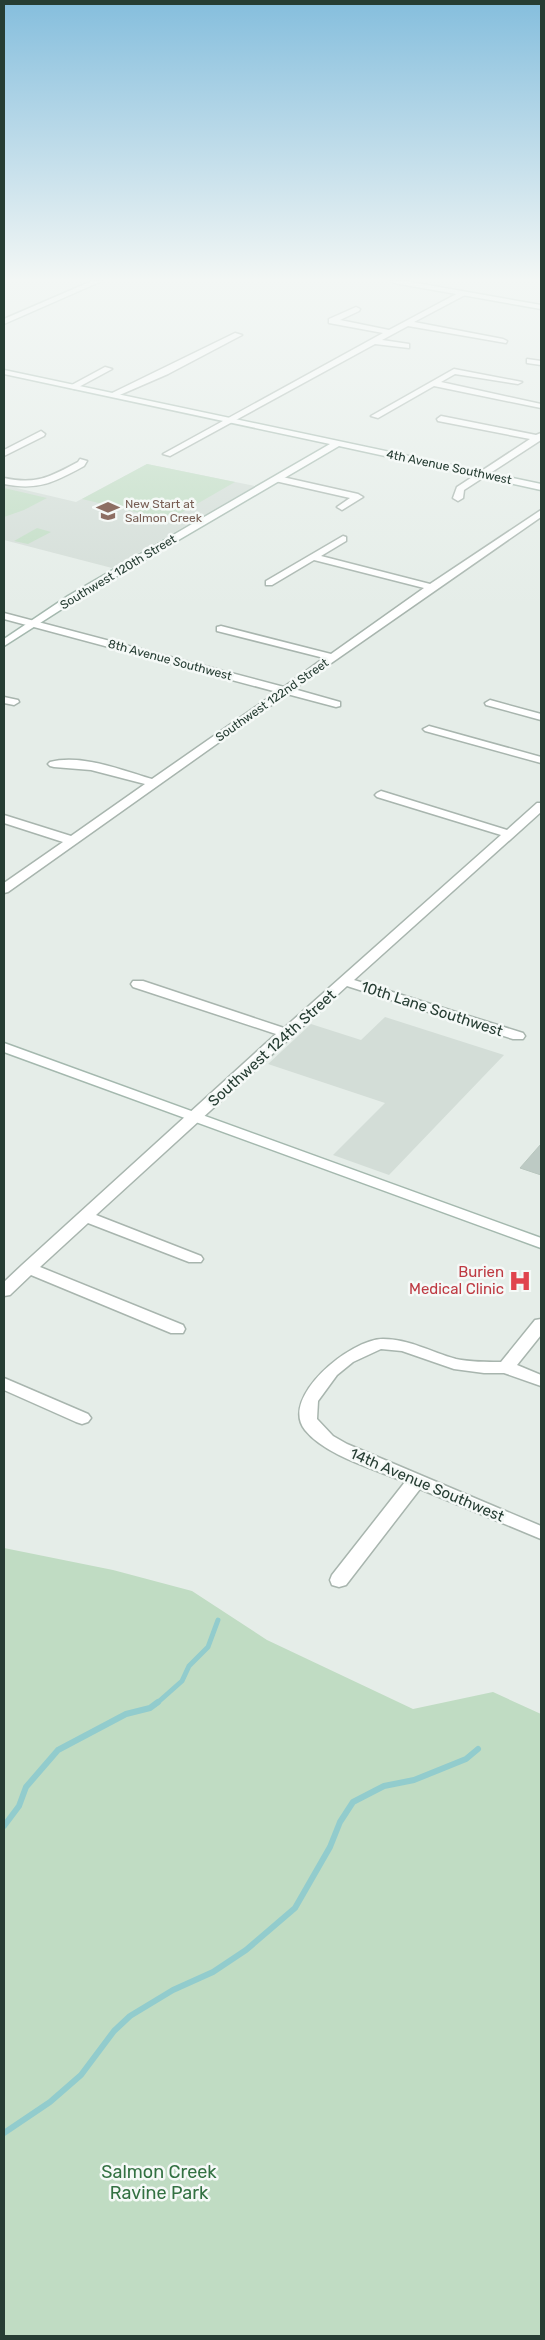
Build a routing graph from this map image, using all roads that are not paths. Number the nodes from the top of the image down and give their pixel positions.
1 (88, 390) edge
2 (123, 390) edge
3 (282, 390) edge
4 (421, 390) edge
5 (467, 390) edge
6 (112, 395) junction
7 (541, 406) edge
8 (375, 416) dead end
9 (441, 419) dead end
10 (228, 420) junction
11 (41, 434) dead end
12 (537, 441) edge
13 (338, 443) junction
14 (4, 454) edge
15 (167, 454) dead end
16 (83, 461) dead end
17 (483, 474) junction
18 (278, 479) junction
19 (4, 482) edge
20 (541, 486) edge
21 (458, 498) dead end
22 (342, 508) dead end
23 (541, 513) edge
24 (343, 538) dead end
25 (312, 556) junction
26 (269, 583) dead end
27 (432, 587) junction
28 (4, 616) edge
29 (34, 624) junction
30 (220, 629) dead end
31 (4, 643) edge
32 (332, 657) junction
33 (286, 690) junction
34 (490, 703) dead end
35 (336, 704) dead end
36 (541, 717) edge
37 (429, 729) dead end
38 (541, 760) edge
39 (54, 764) dead end
40 (153, 783) junction
41 (381, 795) dead end
42 (541, 806) edge
43 (4, 819) edge
44 (509, 834) junction
45 (71, 840) junction
46 (4, 889) edge
47 (345, 981) junction
48 (138, 984) dead end
49 (286, 1033) junction
50 (518, 1036) dead end
51 (4, 1047) edge
52 (197, 1117) junction
53 (86, 1217) junction
54 (541, 1243) edge
55 (195, 1259) dead end
56 (28, 1268) junction
57 (4, 1291) edge
58 (541, 1324) edge
59 (178, 1329) dead end
60 (506, 1367) junction
61 (541, 1381) edge
62 (4, 1384) edge
63 (82, 1418) dead end
64 (416, 1482) junction
65 (541, 1533) edge
66 (339, 1580) dead end

1 - 6 street, 4th Avenue Southwest
2 - 6 street
3 - 10 street
4 - 8 street
5 - 7 street
6 - 10 street, 4th Avenue Southwest
9 - 12 street
10 - 13 street, 4th Avenue Southwest
10 - 15 street
11 - 14 street
12 - 17 street
13 - 17 street, 4th Avenue Southwest
13 - 18 street, Southwest 120th Street
16 - 19 street
17 - 20 street, 4th Avenue Southwest
17 - 21 street
18 - 22 street
18 - 29 street, Southwest 120th Street
23 - 27 street, Southwest 122nd Street
24 - 25 street
25 - 26 street
25 - 27 street
27 - 32 street, Southwest 122nd Street
28 - 29 street, 8th Avenue Southwest
29 - 31 street, Southwest 120th Street
29 - 33 street, 8th Avenue Southwest
30 - 32 street
32 - 33 street, Southwest 122nd Street
33 - 35 street, 8th Avenue Southwest
33 - 40 street, Southwest 122nd Street
34 - 36 street
37 - 38 street
39 - 40 street
40 - 45 street, Southwest 122nd Street
41 - 44 street
42 - 44 street, Southwest 124th Street
43 - 45 street
44 - 47 street, Southwest 124th Street
45 - 46 street, Southwest 122nd Street
47 - 49 street, Southwest 124th Street
47 - 50 street, 10th Lane Southwest
48 - 49 street
49 - 52 street, Southwest 124th Street
51 - 52 street
52 - 53 street, Southwest 124th Street
52 - 54 street
53 - 55 street
53 - 56 street, Southwest 124th Street
56 - 57 street, Southwest 124th Street
56 - 59 street
58 - 60 street
60 - 61 street
60 - 64 street, 14th Avenue Southwest
62 - 63 street
64 - 65 street, 14th Avenue Southwest
64 - 66 street

